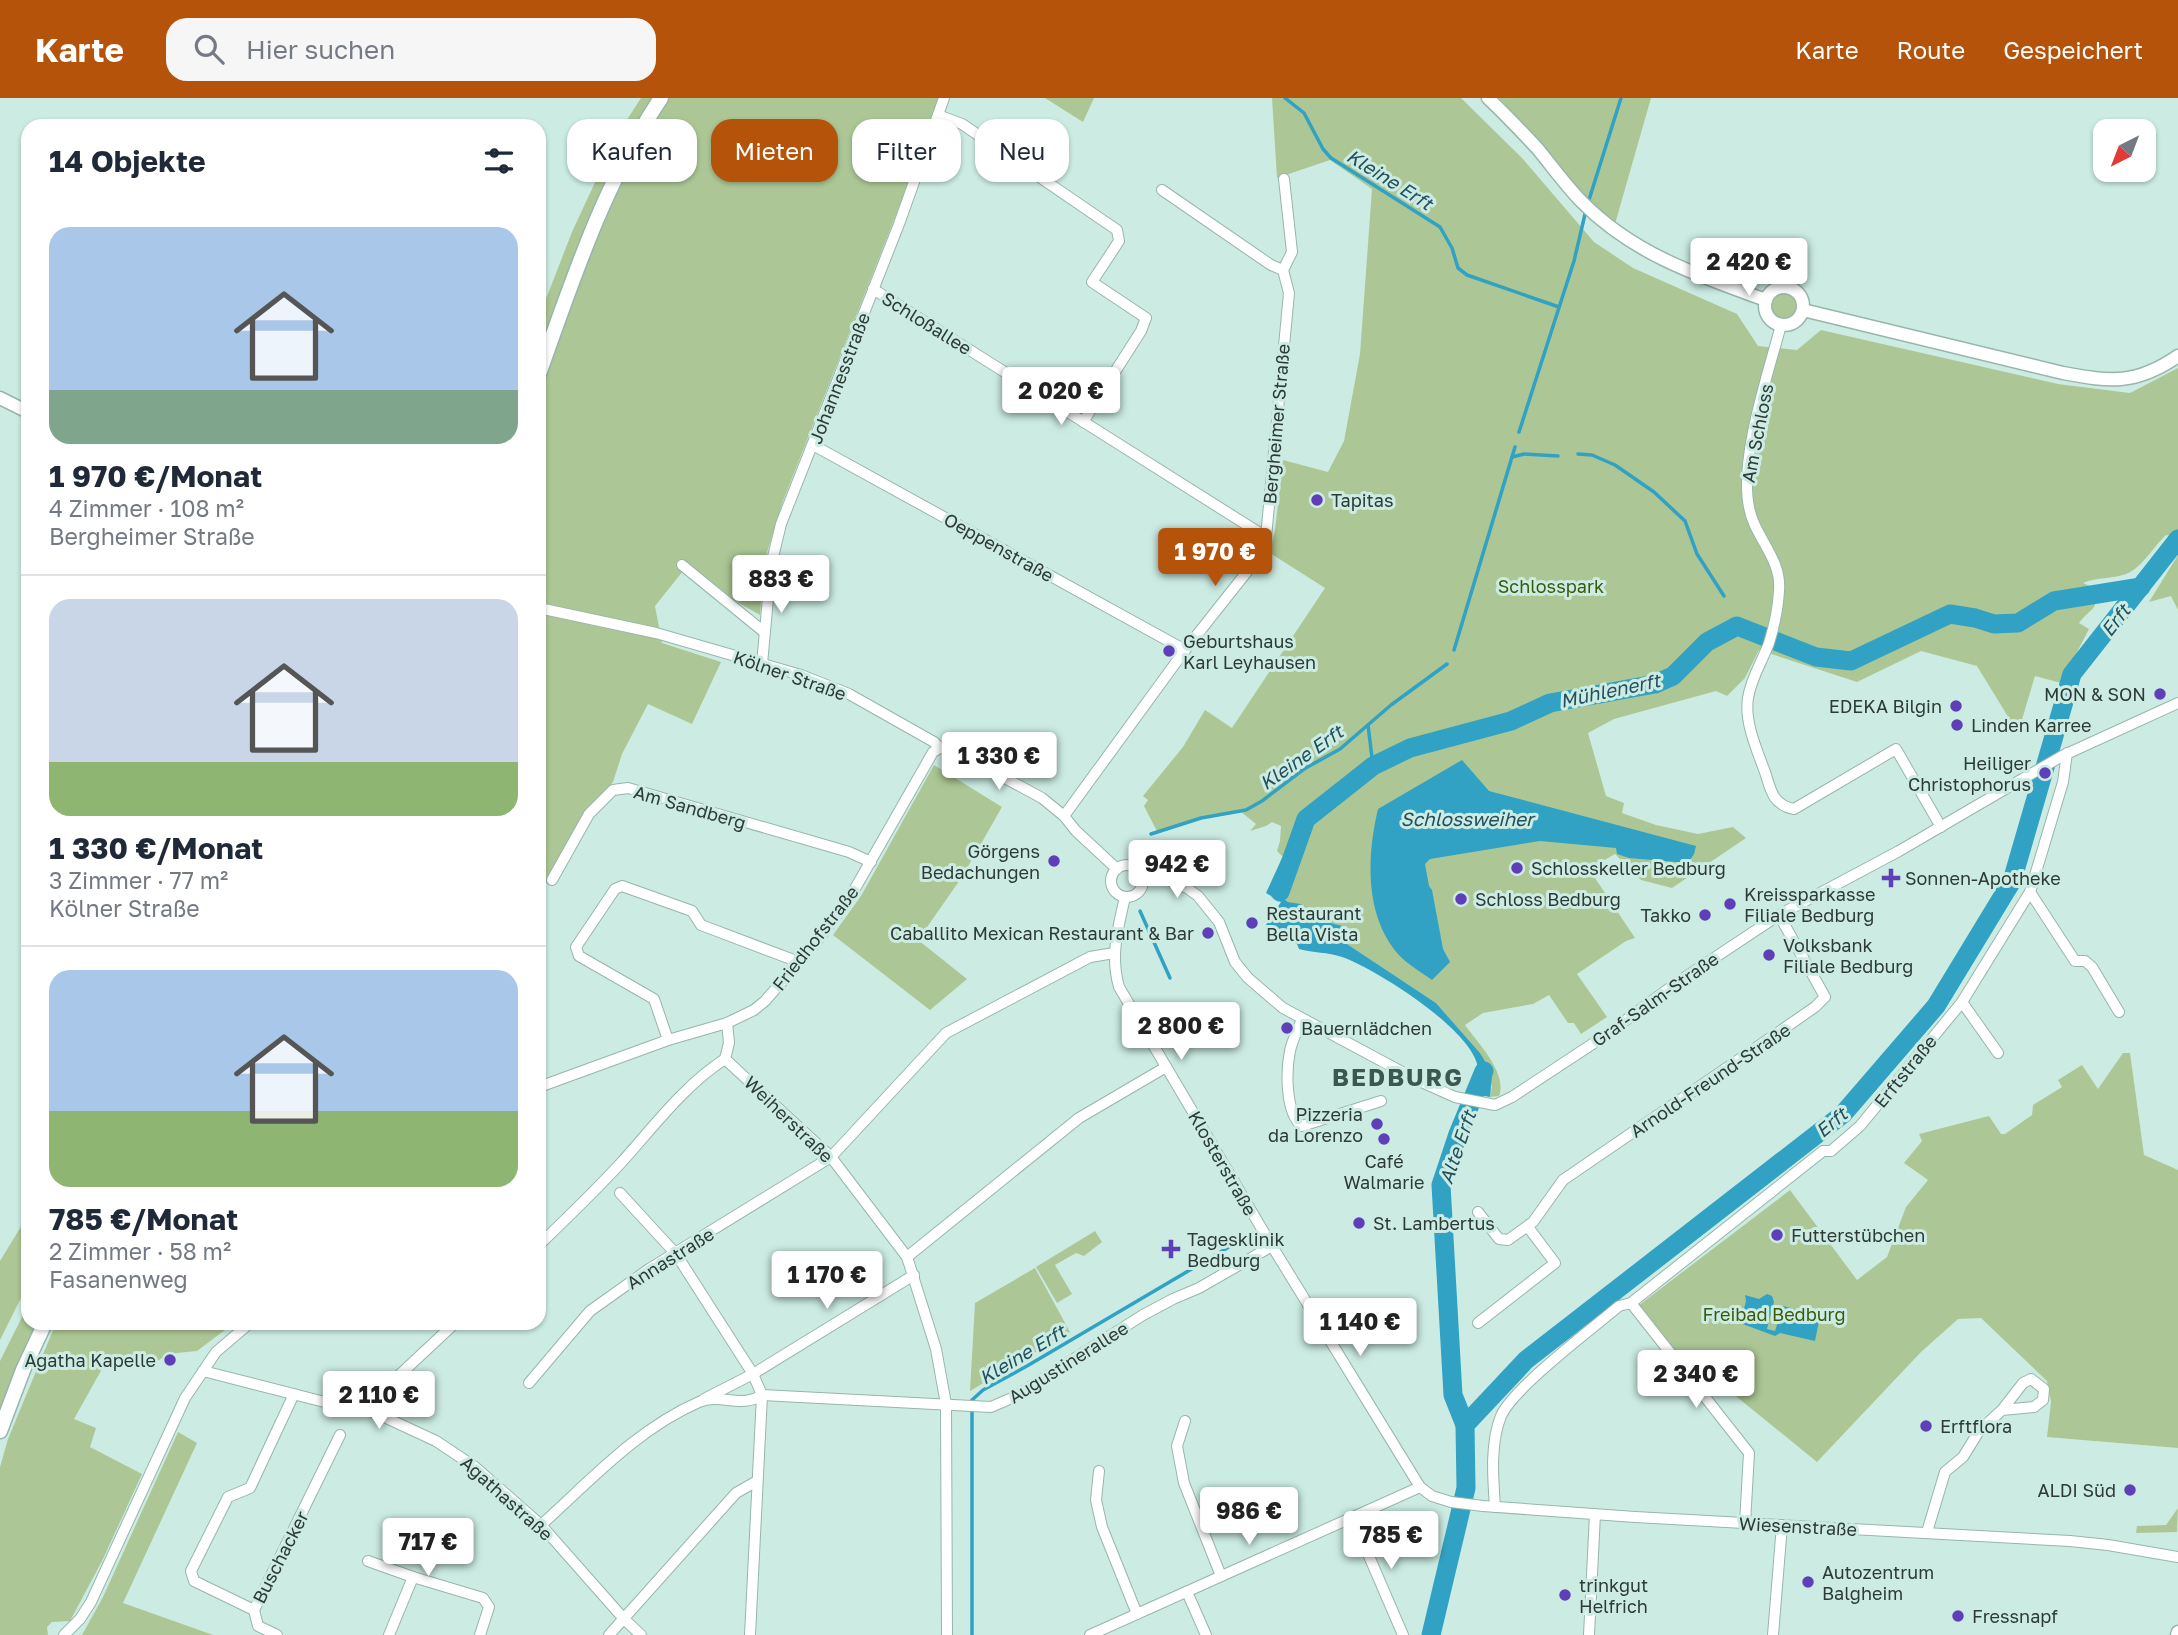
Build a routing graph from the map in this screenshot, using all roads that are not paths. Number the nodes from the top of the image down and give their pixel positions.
1 (661, 98) edge
2 (944, 98) edge
3 (1488, 98) edge
4 (938, 116) junction
5 (1284, 179) dead end
6 (1162, 190) dead end
7 (1283, 270) junction
8 (873, 289) junction
9 (1766, 300) junction
10 (1803, 310) junction
11 (1781, 325) junction
12 (546, 354) edge
13 (2178, 356) edge
14 (0, 398) edge
15 (21, 408) edge
16 (1083, 422) junction
17 (813, 445) junction
18 (1266, 537) junction
19 (682, 565) dead end
20 (546, 609) edge
21 (764, 632) junction
22 (1185, 650) junction
23 (762, 664) junction
24 (2178, 704) edge
25 (940, 748) junction
26 (2065, 755) junction
27 (1064, 816) junction
28 (1941, 827) junction
29 (871, 862) junction
30 (1117, 869) junction
31 (1143, 879) junction
32 (552, 880) dead end
33 (2029, 892) junction
34 (1125, 897) junction
35 (1779, 915) junction
36 (1114, 953) junction
37 (799, 962) junction
38 (1962, 1002) junction
39 (2119, 1012) dead end
40 (1302, 1019) junction
41 (727, 1023) junction
42 (668, 1040) junction
43 (1998, 1053) dead end
44 (725, 1059) junction
45 (1166, 1067) junction
46 (546, 1084) edge
47 (1381, 1101) dead end
48 (831, 1157) junction
49 (620, 1193) dead end
50 (1478, 1212) dead end
51 (1528, 1227) junction
52 (546, 1238) edge
53 (1272, 1246) junction
54 (676, 1254) junction
55 (907, 1257) junction
56 (914, 1275) junction
57 (1631, 1303) junction
58 (1478, 1323) dead end
59 (42, 1330) edge
60 (242, 1330) edge
61 (448, 1330) edge
62 (203, 1371) junction
63 (753, 1374) junction
64 (528, 1383) dead end
65 (294, 1394) junction
66 (762, 1395) junction
67 (703, 1400) junction
68 (946, 1404) junction
69 (367, 1409) junction
70 (2002, 1410) dead end
71 (1185, 1421) dead end
72 (0, 1431) edge
73 (340, 1436) dead end
74 (1099, 1471) dead end
75 (757, 1481) junction
76 (1420, 1487) junction
77 (1495, 1507) junction
78 (1595, 1514) junction
79 (1353, 1519) junction
80 (1745, 1523) junction
81 (541, 1525) junction
82 (1782, 1525) junction
83 (1927, 1531) junction
84 (2178, 1557) edge
85 (368, 1561) dead end
86 (1221, 1576) junction
87 (413, 1577) junction
88 (1187, 1592) junction
89 (254, 1610) junction
90 (1137, 1614) junction
91 (624, 1619) junction
92 (1110, 1631) edge
93 (64, 1635) edge
94 (277, 1635) edge
95 (389, 1635) edge
96 (480, 1635) edge
97 (608, 1635) edge
98 (641, 1635) edge
99 (750, 1635) edge
100 (947, 1635) edge
101 (1090, 1635) edge
102 (1206, 1635) edge
103 (1403, 1635) edge
104 (1589, 1635) edge
105 (1773, 1635) edge

1 - 12 main road
2 - 4 street, Johannesstraße
3 - 9 street
4 - 8 street, Johannesstraße
4 - 16 street
5 - 7 street, Bergheimer Straße
6 - 7 street
7 - 18 street, Bergheimer Straße
8 - 16 street, Schloßallee
8 - 17 street, Johannesstraße
9 - 10 street
9 - 11 street
10 - 11 street
10 - 13 street
11 - 28 street, Am Schloss
14 - 15 street
16 - 18 street, Schloßallee
17 - 21 street, Johannesstraße
17 - 22 street, Oeppenstraße
18 - 22 street, Bergheimer Straße
19 - 21 street
20 - 23 street, Kölner Straße
21 - 23 street, Johannesstraße
22 - 27 street, Bergheimer Straße
23 - 25 street, Kölner Straße
24 - 26 street, Graf-Salm-Straße
25 - 27 street, Kölner Straße
25 - 29 street, Friedhofstraße
26 - 28 street, Graf-Salm-Straße
26 - 33 street, Erftstraße
27 - 30 street, Kölner Straße
28 - 35 street, Graf-Salm-Straße
29 - 32 street, Am Sandberg
29 - 37 street, Friedhofstraße
30 - 31 street
30 - 34 street
31 - 34 street
31 - 40 street
33 - 38 street, Erftstraße
33 - 39 street
34 - 36 street, Klosterstraße
35 - 40 street, Graf-Salm-Straße
35 - 51 street, Arnold-Freund-Straße
36 - 45 street, Klosterstraße
36 - 48 street, Annastraße
37 - 41 street, Friedhofstraße
37 - 42 street
38 - 43 street
38 - 57 street, Erftstraße
40 - 47 street
41 - 42 street, Friedhofstraße
41 - 44 street
42 - 46 street, Friedhofstraße
44 - 48 street, Weiherstraße
44 - 52 street
45 - 53 street, Klosterstraße
45 - 55 street
48 - 54 street, Annastraße
48 - 55 street, Weiherstraße
49 - 54 street
50 - 51 street
51 - 58 street
53 - 68 street, Augustinerallee
53 - 76 street, Klosterstraße
54 - 63 street
54 - 64 street, Annastraße
55 - 56 street, Weiherstraße
56 - 63 street, Augustinerallee
56 - 68 street, Weiherstraße
57 - 77 street, Erftstraße
57 - 80 street
59 - 72 main road
60 - 62 street
61 - 69 street
62 - 65 street, Agathastraße
62 - 93 street
63 - 66 street
63 - 67 street, Augustinerallee
65 - 69 street, Agathastraße
65 - 89 street, Buschacker
66 - 67 street, Augustinerallee
66 - 68 street, Augustinerallee
66 - 75 street
67 - 81 street, Augustinerallee
68 - 100 street, Weiherstraße
69 - 81 street, Agathastraße
70 - 83 street
71 - 86 street
73 - 89 street, Buschacker
74 - 90 street
75 - 91 street
75 - 99 street
76 - 77 street, Wiesenstraße
76 - 79 street
77 - 78 street, Wiesenstraße
78 - 80 street, Wiesenstraße
78 - 104 street
79 - 86 street
79 - 103 street
80 - 82 street, Wiesenstraße
81 - 91 street, Agathastraße
82 - 83 street, Wiesenstraße
82 - 105 street
83 - 84 street, Wiesenstraße
85 - 87 street
86 - 88 street
87 - 95 street
87 - 96 street
88 - 90 street
88 - 102 street
89 - 94 street
90 - 92 street
91 - 97 street
91 - 98 street, Agathastraße
92 - 101 street

